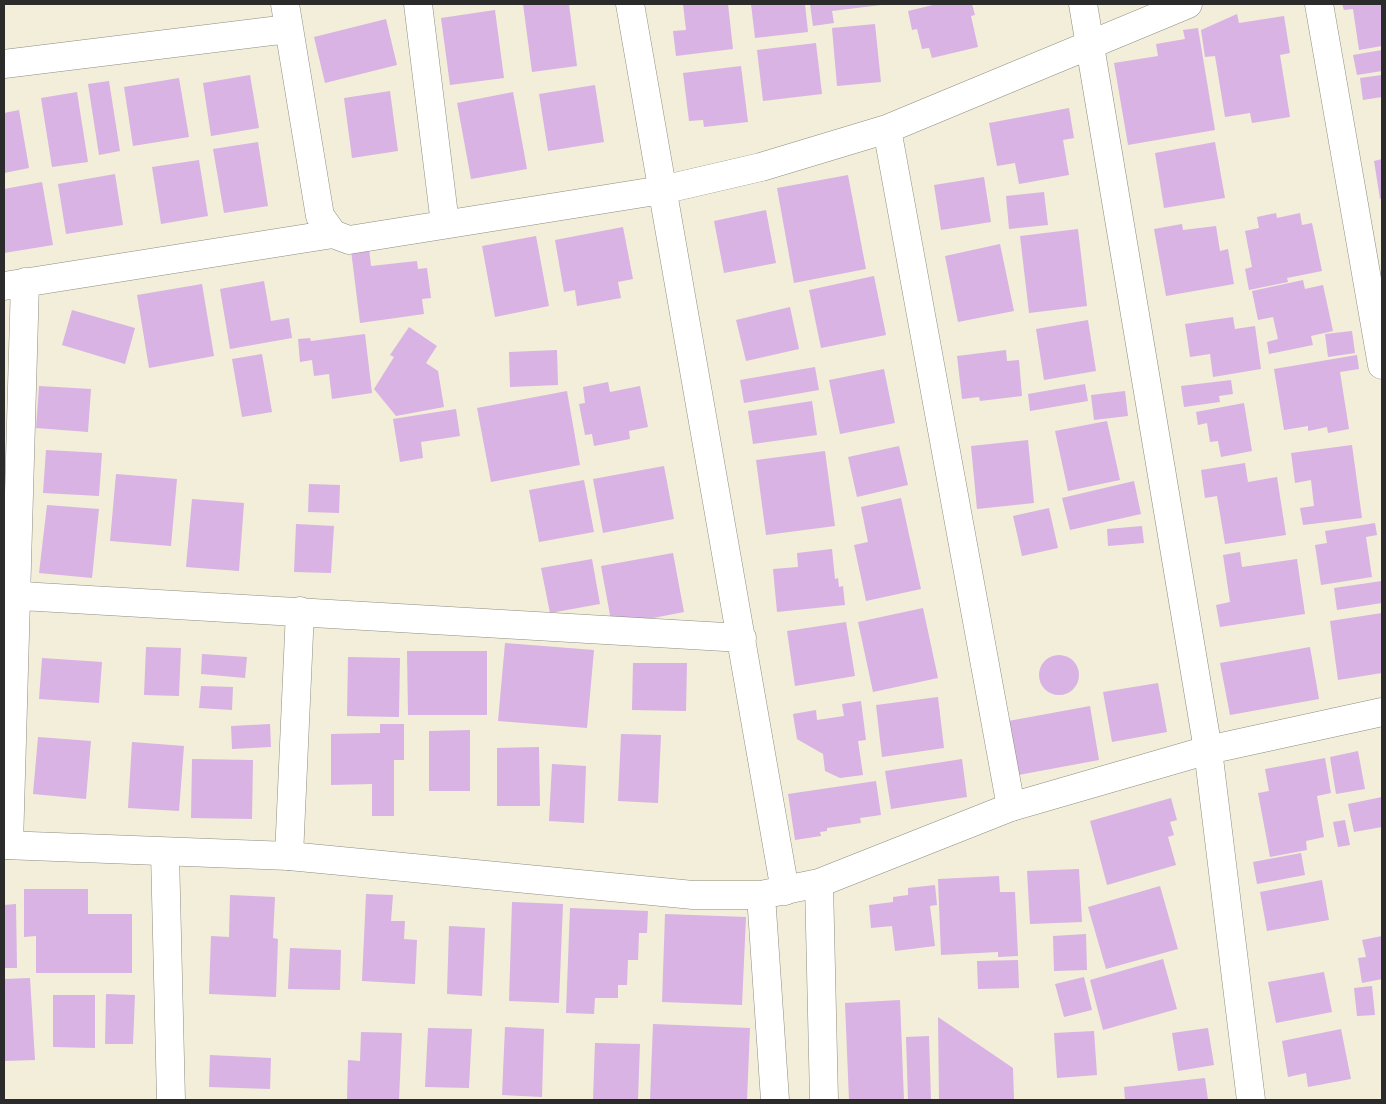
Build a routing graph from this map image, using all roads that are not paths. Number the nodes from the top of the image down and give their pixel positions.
1 (418, 4) edge
2 (630, 4) edge
3 (1083, 4) edge
4 (1188, 4) edge
5 (1319, 4) edge
6 (286, 17) edge
7 (1090, 44) junction
8 (4, 64) edge
9 (887, 129) junction
10 (662, 190) junction
11 (445, 224) junction
12 (333, 234) junction
13 (14, 284) edge
14 (1382, 365) edge
15 (11, 595) edge
16 (300, 611) junction
17 (742, 638) junction
18 (1382, 712) edge
19 (1208, 750) junction
20 (1011, 807) junction
21 (7, 845) edge
22 (165, 852) junction
23 (290, 856) junction
24 (819, 882) junction
25 (773, 893) junction
26 (171, 1100) edge
27 (775, 1100) edge
28 (824, 1100) edge
29 (1251, 1100) edge

1 - 11 street
2 - 10 street
3 - 7 street
4 - 7 street
5 - 14 street
6 - 8 street
6 - 12 street
7 - 9 street
7 - 19 street
9 - 10 street
9 - 20 street
10 - 11 street
10 - 17 street
11 - 12 street
12 - 13 street
13 - 15 street
15 - 16 street
15 - 21 street
16 - 17 street
16 - 23 street
17 - 25 street
18 - 19 street
19 - 20 street
19 - 29 street
20 - 24 street
21 - 22 street
22 - 23 street
22 - 26 street
23 - 25 street
24 - 25 street
24 - 28 street
25 - 27 street

